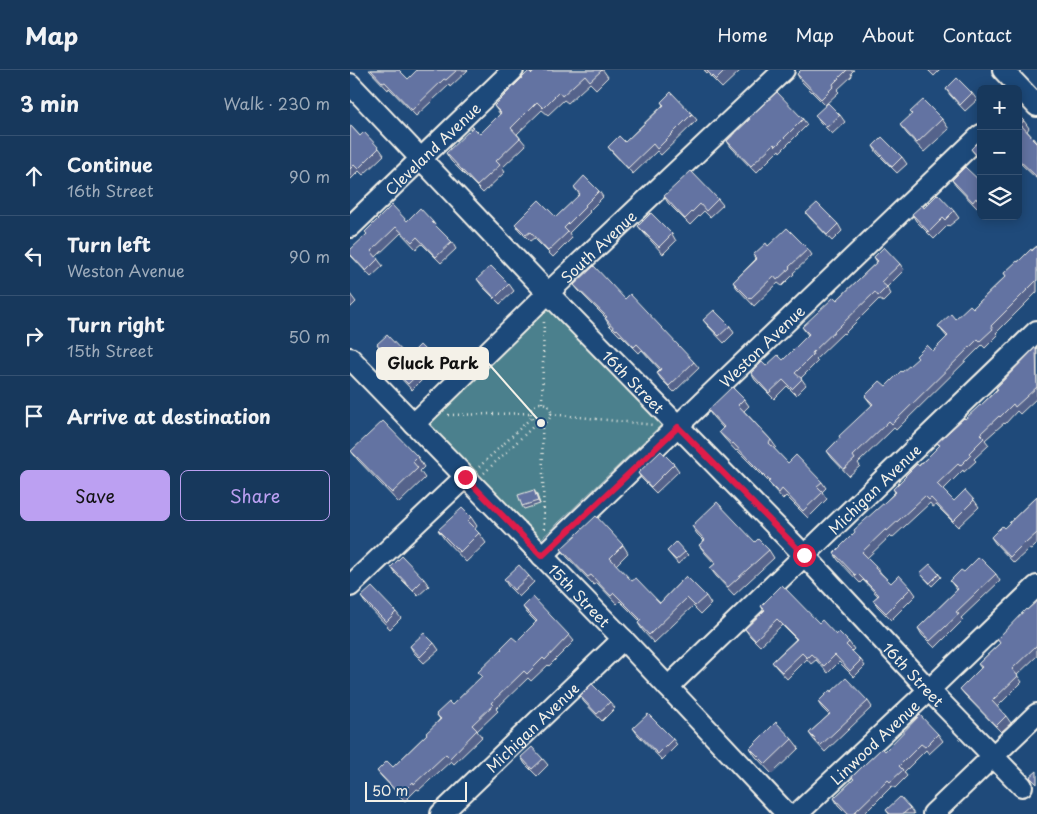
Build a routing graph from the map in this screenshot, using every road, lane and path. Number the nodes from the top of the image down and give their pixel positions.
1 (513, 70) edge
2 (784, 70) edge
3 (1003, 70) edge
4 (350, 84) edge
5 (1029, 95) edge
6 (977, 139) edge
7 (420, 159) junction
8 (350, 227) edge
9 (546, 302) junction
10 (1037, 331) edge
11 (350, 358) edge
12 (542, 403) junction
13 (551, 414) junction
14 (443, 415) dead end
15 (532, 415) junction
16 (540, 422) junction
17 (414, 424) junction
18 (656, 425) dead end
19 (678, 427) junction
20 (465, 477) junction
21 (541, 534) dead end
22 (804, 555) junction
23 (542, 556) junction
24 (350, 586) edge
25 (1037, 586) edge
26 (623, 638) junction
27 (668, 687) junction
28 (929, 690) junction
29 (1037, 714) edge
30 (993, 756) junction
31 (1022, 786) dead end
32 (776, 810) edge
33 (440, 814) edge
34 (797, 814) edge
35 (933, 814) edge

1 - 7 street, Cleveland Avenue
2 - 9 street, South Avenue
3 - 5 street
4 - 7 street, 16th Street
6 - 19 street, Weston Avenue
7 - 8 street, Cleveland Avenue
7 - 9 street, 16th Street
9 - 12 path
9 - 17 street, South Avenue
9 - 19 street, 16th Street
10 - 22 street, Michigan Avenue
11 - 17 street, 15th Street
12 - 13 path
12 - 15 path
13 - 16 path
13 - 18 path
14 - 15 path
15 - 16 path
15 - 16 path
16 - 21 path
17 - 20 street, 15th Street
19 - 22 street, 16th Street
19 - 23 street, Weston Avenue
20 - 23 street, 15th Street
20 - 24 street
22 - 27 street, Michigan Avenue
22 - 28 street, 16th Street
23 - 26 street, 15th Street
25 - 28 street, Linwood Avenue
26 - 27 street, 15th Street
26 - 33 street, Michigan Avenue
27 - 32 street, 15th Street
28 - 30 street, 16th Street
28 - 34 street, Linwood Avenue
29 - 30 street
30 - 31 street, 16th Street
30 - 35 street

